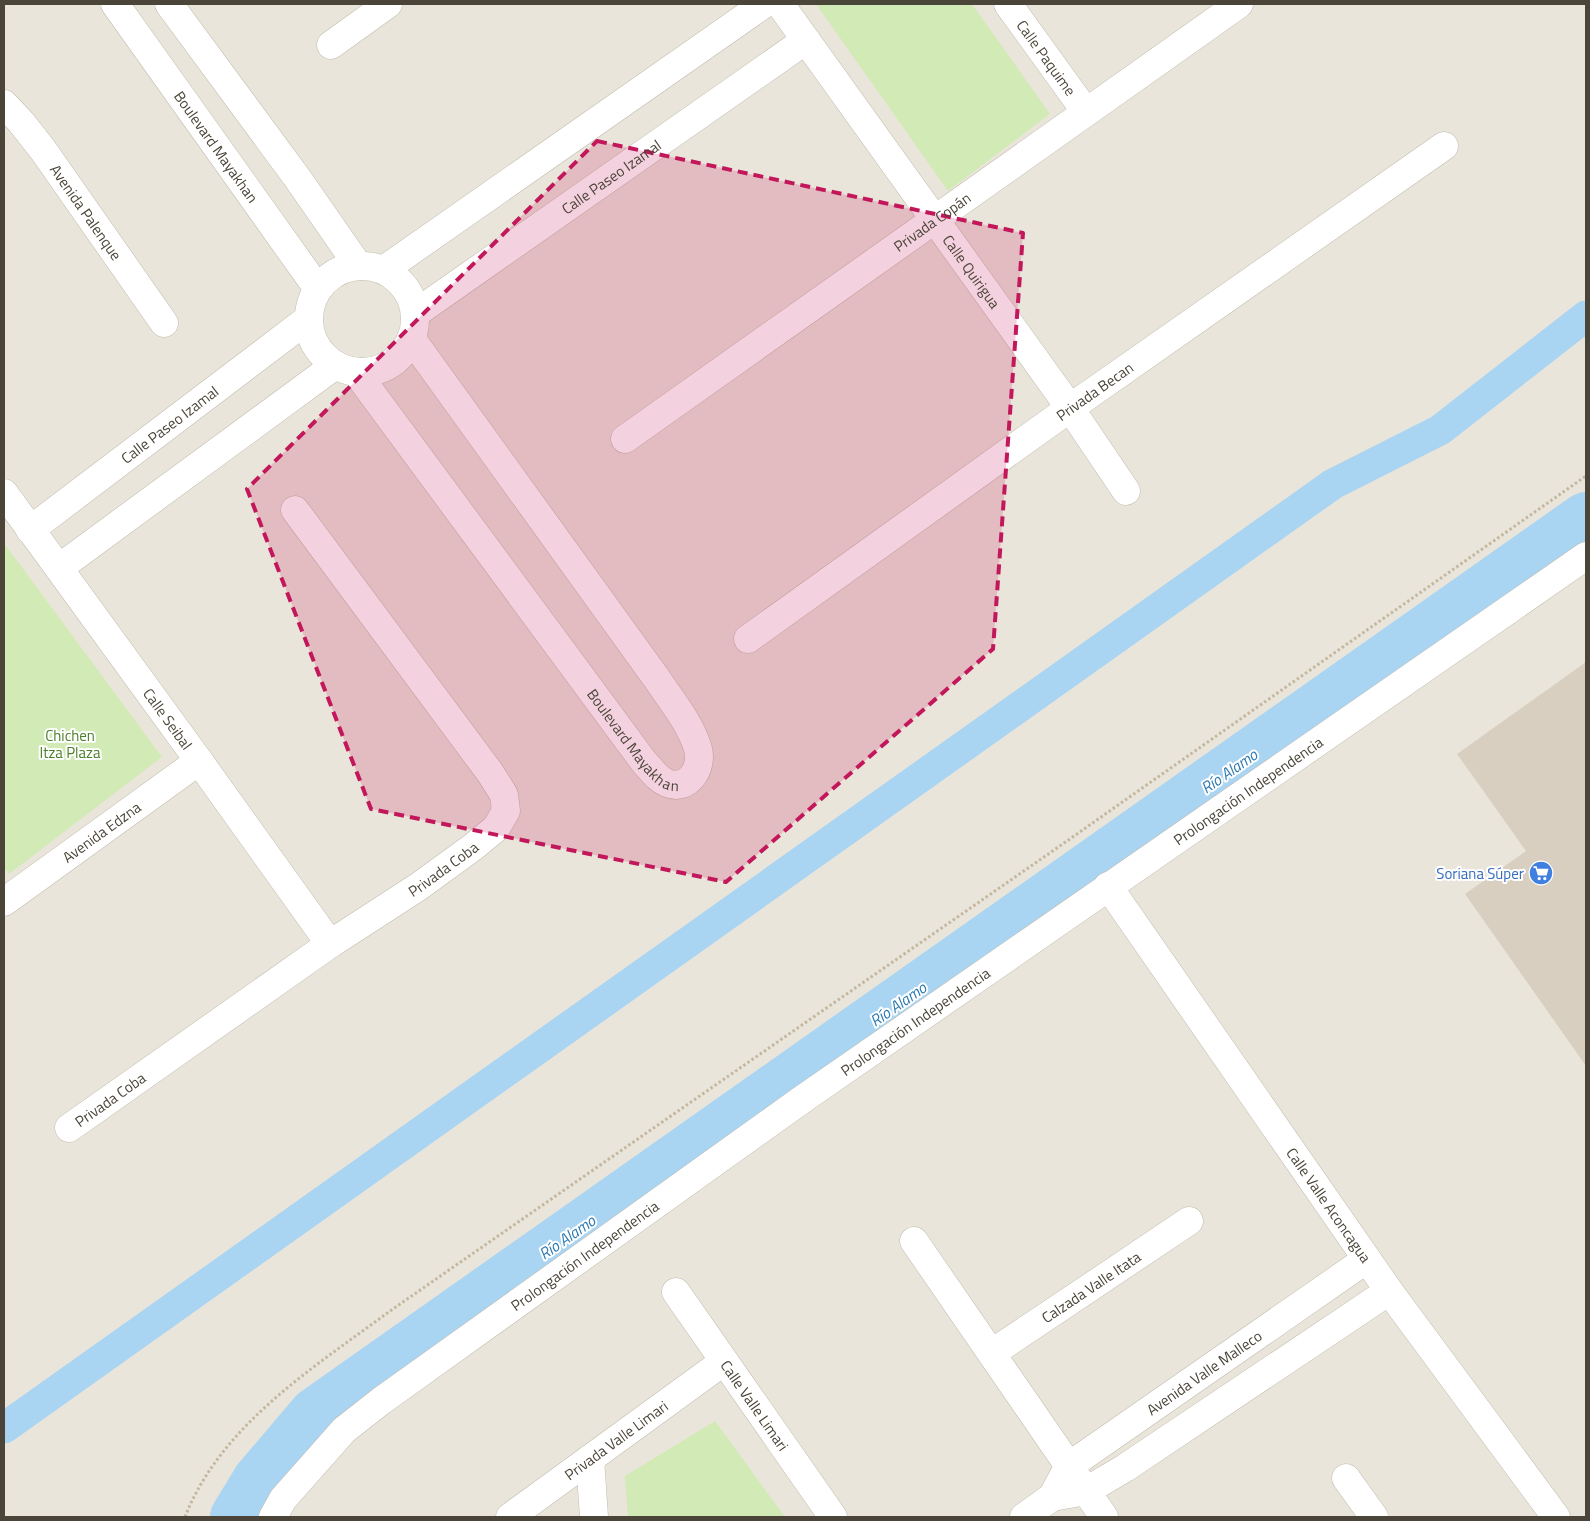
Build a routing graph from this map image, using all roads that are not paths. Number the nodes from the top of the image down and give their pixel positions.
1 (115, 4) edge
2 (169, 4) edge
3 (388, 4) edge
4 (764, 4) edge
5 (780, 4) edge
6 (1008, 4) edge
7 (1239, 4) edge
8 (806, 40) junction
9 (331, 45) dead end
10 (4, 104) edge
11 (1086, 112) junction
12 (1444, 146) dead end
13 (934, 220) junction
14 (357, 264) junction
15 (385, 269) junction
16 (318, 289) junction
17 (308, 319) junction
18 (164, 323) dead end
19 (414, 326) junction
20 (345, 369) junction
21 (1070, 408) junction
22 (625, 439) dead end
23 (1126, 490) dead end
24 (4, 493) edge
25 (295, 510) dead end
26 (30, 530) junction
27 (1586, 556) edge
28 (59, 568) junction
29 (748, 639) dead end
30 (199, 761) junction
31 (1108, 886) junction
32 (4, 902) edge
33 (330, 944) junction
34 (69, 1128) dead end
35 (1189, 1221) dead end
36 (914, 1241) dead end
37 (1367, 1259) junction
38 (1389, 1291) junction
39 (676, 1292) dead end
40 (992, 1353) junction
41 (722, 1362) junction
42 (590, 1459) junction
43 (1069, 1466) junction
44 (1346, 1478) dead end
45 (1086, 1491) junction
46 (1052, 1497) junction
47 (273, 1517) edge
48 (510, 1517) edge
49 (594, 1517) edge
50 (833, 1517) edge
51 (1024, 1517) edge
52 (1104, 1517) edge
53 (1374, 1517) edge
54 (1556, 1517) edge

1 - 16 street, Boulevard Mayakhan
2 - 14 street
3 - 9 street
4 - 15 street
5 - 8 street, Calle Quirigua
6 - 11 street, Calle Paquime
7 - 11 street, Privada Copán
8 - 13 street, Calle Quirigua
8 - 19 street, Calle Paseo Izamal
10 - 18 street, Avenida Palenque
11 - 13 street, Privada Copán
12 - 21 street, Privada Becan
13 - 21 street, Calle Quirigua
13 - 22 street, Privada Copán
14 - 15 street
14 - 16 street
15 - 19 street
16 - 17 street
17 - 20 street
17 - 26 street, Calle Paseo Izamal
19 - 20 street
19 - 20 street, Boulevard Mayakhan
20 - 28 street
21 - 23 street, Calle Quirigua
21 - 29 street, Privada Becan
24 - 26 street, Calle Seibal
25 - 33 street, Privada Coba
26 - 28 street, Calle Seibal
27 - 31 street, Prolongación Independencia
28 - 30 street, Calle Seibal
30 - 32 street, Avenida Edzna
30 - 33 street, Calle Seibal
31 - 37 street, Calle Valle Aconcagua
31 - 47 street, Prolongación Independencia
33 - 34 street, Privada Coba
35 - 40 street, Calzada Valle Itata
36 - 40 street
37 - 38 street, Calle Valle Aconcagua
37 - 43 street, Avenida Valle Malleco
38 - 45 street, Avenida Valle Malleco
38 - 54 street, Calle Valle Aconcagua
39 - 41 street, Calle Valle Limari
40 - 43 street
41 - 42 street, Privada Valle Limari
41 - 50 street, Calle Valle Limari
42 - 48 street, Privada Valle Limari
42 - 49 street
43 - 45 street
43 - 46 street, Avenida Valle Malleco
44 - 53 street
45 - 46 street, Avenida Valle Malleco
45 - 52 street
46 - 51 street, Avenida Valle Malleco

